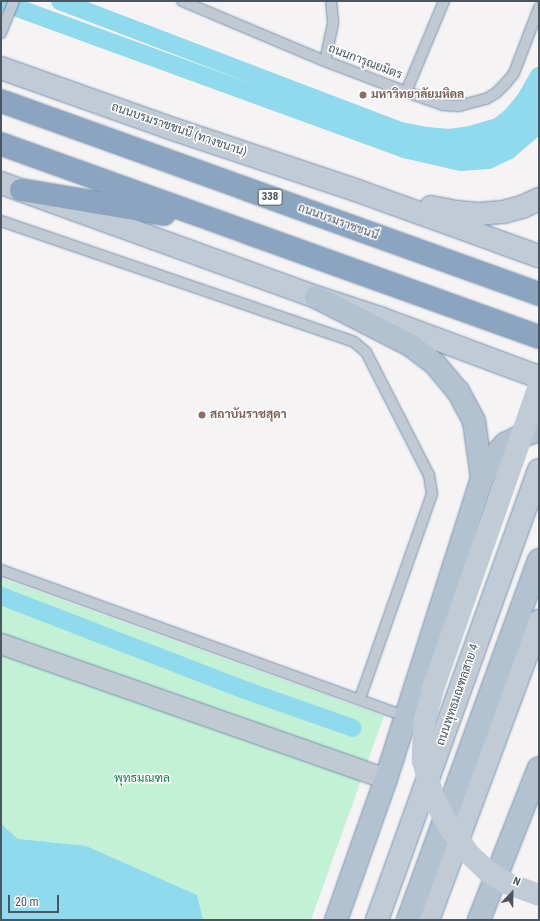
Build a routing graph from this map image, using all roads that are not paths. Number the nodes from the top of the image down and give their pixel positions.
1 (14, 1) edge
2 (184, 1) edge
3 (331, 1) edge
4 (444, 1) edge
5 (539, 8) edge
6 (1, 33) edge
7 (325, 61) junction
8 (1, 68) edge
9 (406, 92) junction
10 (1, 94) edge
11 (1, 101) edge
12 (41, 115) junction
13 (1, 144) edge
14 (11, 186) edge
15 (358, 191) junction
16 (539, 199) edge
17 (1, 221) edge
18 (218, 224) junction
19 (539, 256) edge
20 (539, 294) edge
21 (316, 297) junction
22 (539, 337) edge
23 (539, 377) edge
24 (539, 386) edge
25 (539, 430) edge
26 (539, 470) edge
27 (482, 478) junction
28 (539, 560) edge
29 (1, 570) edge
30 (539, 621) edge
31 (1, 644) edge
32 (360, 699) junction
33 (405, 716) junction
34 (539, 768) edge
35 (386, 779) junction
36 (539, 895) edge
37 (336, 920) edge
38 (377, 920) edge
39 (408, 920) edge
40 (428, 920) edge
41 (479, 920) edge

1 - 6 lane
2 - 7 lane, ถนนการุณยมิตร
3 - 7 lane
4 - 9 lane
5 - 9 lane, ถนนการุณยมิตร
7 - 9 lane, ถนนการุณยมิตร
8 - 15 main road, ถนนบรมราชชนนี (ทางขนาน)
10 - 12 highway
11 - 12 highway, ถนนบรมราชชนนี / 338
12 - 20 highway, ถนนบรมราชชนนี / 338
13 - 18 highway
14 - 18 highway
14 - 21 main road
15 - 16 main road
15 - 19 main road
17 - 32 lane
18 - 22 highway
21 - 23 main road
21 - 27 main road
24 - 36 main road, bridge
25 - 27 main road
26 - 38 main road, ถนนพุทธมณฑลสาย 4, bridge
27 - 33 main road
28 - 39 main road
29 - 32 lane
30 - 40 main road
31 - 35 street
32 - 33 lane
33 - 35 main road
34 - 41 main road
35 - 37 main road

